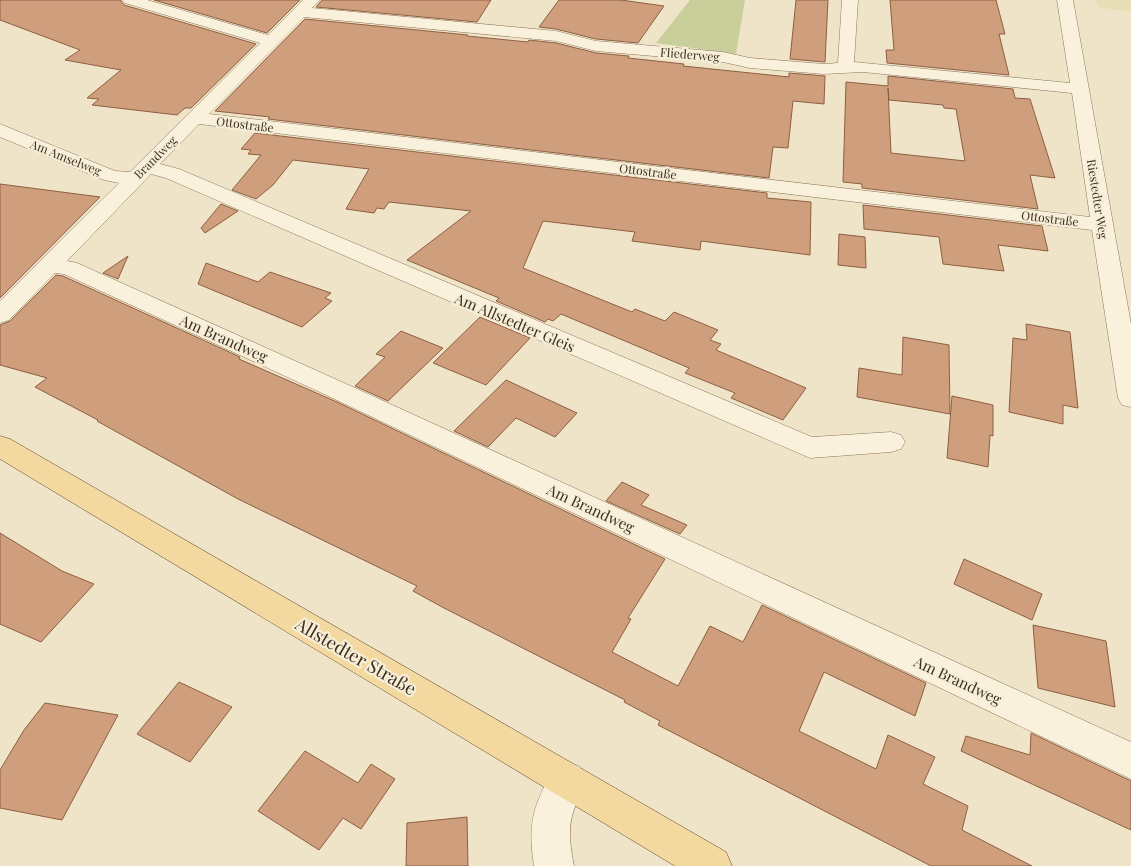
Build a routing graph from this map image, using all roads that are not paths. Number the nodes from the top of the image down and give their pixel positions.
1 (130, 0) edge
2 (850, 0) edge
3 (1065, 0) edge
4 (306, 6) edge
5 (271, 41) junction
6 (848, 67) junction
7 (1080, 89) junction
8 (194, 118) junction
9 (0, 130) edge
10 (139, 173) junction
11 (1102, 224) junction
12 (48, 264) junction
13 (0, 315) edge
14 (1131, 398) edge
15 (891, 442) dead end
16 (0, 446) edge
17 (1131, 761) edge
18 (566, 780) junction
19 (554, 866) edge
20 (712, 866) edge

1 - 5 street
2 - 6 street
3 - 7 street, Riestedter Weg
4 - 5 street, Brandweg
4 - 6 street, Fliederweg
5 - 8 street, Brandweg
6 - 7 street, Fliederweg
7 - 11 street, Riestedter Weg
8 - 10 street, Brandweg
8 - 11 street, Ottostraße
9 - 10 street, Am Amselweg
10 - 12 street, Brandweg
10 - 15 street, Am Allstedter Gleis
11 - 14 street, Riestedter Weg
12 - 13 street, Brandweg
12 - 17 street, Am Brandweg
16 - 18 main road, Allstedter Straße
18 - 19 street
18 - 20 main road, Allstedter Straße

